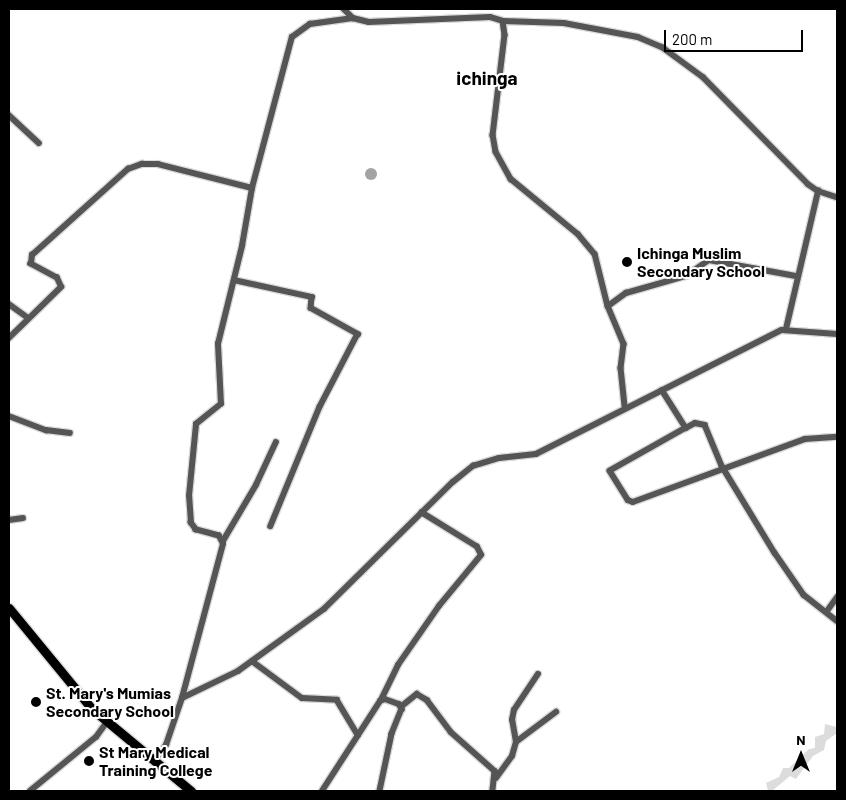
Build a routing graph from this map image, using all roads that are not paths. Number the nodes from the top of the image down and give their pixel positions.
1 (344, 9) edge
2 (353, 18) junction
3 (502, 21) junction
4 (9, 115) edge
5 (39, 143) dead end
6 (252, 188) junction
7 (818, 191) junction
8 (837, 198) edge
9 (796, 276) junction
10 (234, 280) junction
11 (9, 304) edge
12 (608, 306) junction
13 (27, 317) junction
14 (786, 329) junction
15 (837, 334) edge
16 (9, 338) edge
17 (662, 390) junction
18 (626, 406) junction
19 (9, 416) edge
20 (686, 428) junction
21 (70, 433) dead end
22 (837, 437) edge
23 (276, 442) dead end
24 (724, 469) junction
25 (422, 513) junction
26 (23, 518) dead end
27 (9, 520) edge
28 (271, 526) dead end
29 (223, 541) junction
30 (837, 598) edge
31 (9, 608) edge
32 (827, 612) junction
33 (837, 621) edge
34 (252, 660) junction
35 (538, 674) dead end
36 (182, 698) junction
37 (381, 700) junction
38 (402, 706) junction
39 (556, 712) dead end
40 (106, 723) junction
41 (358, 735) junction
42 (516, 742) junction
43 (154, 762) junction
44 (494, 780) junction
45 (30, 791) edge
46 (191, 791) edge
47 (322, 791) edge
48 (380, 791) edge
49 (493, 791) edge

1 - 2 street
2 - 3 street
2 - 6 street
3 - 7 street
3 - 12 street
4 - 5 street
6 - 10 street
6 - 13 street
7 - 8 street
7 - 9 street
9 - 12 street
9 - 14 street
10 - 28 street
10 - 29 street
11 - 13 street
12 - 18 street
13 - 16 street
14 - 15 street
14 - 17 street
17 - 18 street
17 - 20 street
18 - 25 street
19 - 21 street
20 - 24 street
20 - 24 street
22 - 24 street
23 - 29 street
24 - 32 street
25 - 34 street
25 - 37 street
26 - 27 street
29 - 36 street
30 - 32 street
31 - 40 highway
32 - 33 street
34 - 36 street
34 - 41 street
35 - 42 street
36 - 43 street
37 - 38 street
37 - 41 street
38 - 44 street
38 - 48 street
39 - 42 street
40 - 43 highway
40 - 45 street
41 - 47 street
42 - 44 street
43 - 46 highway
44 - 49 street

